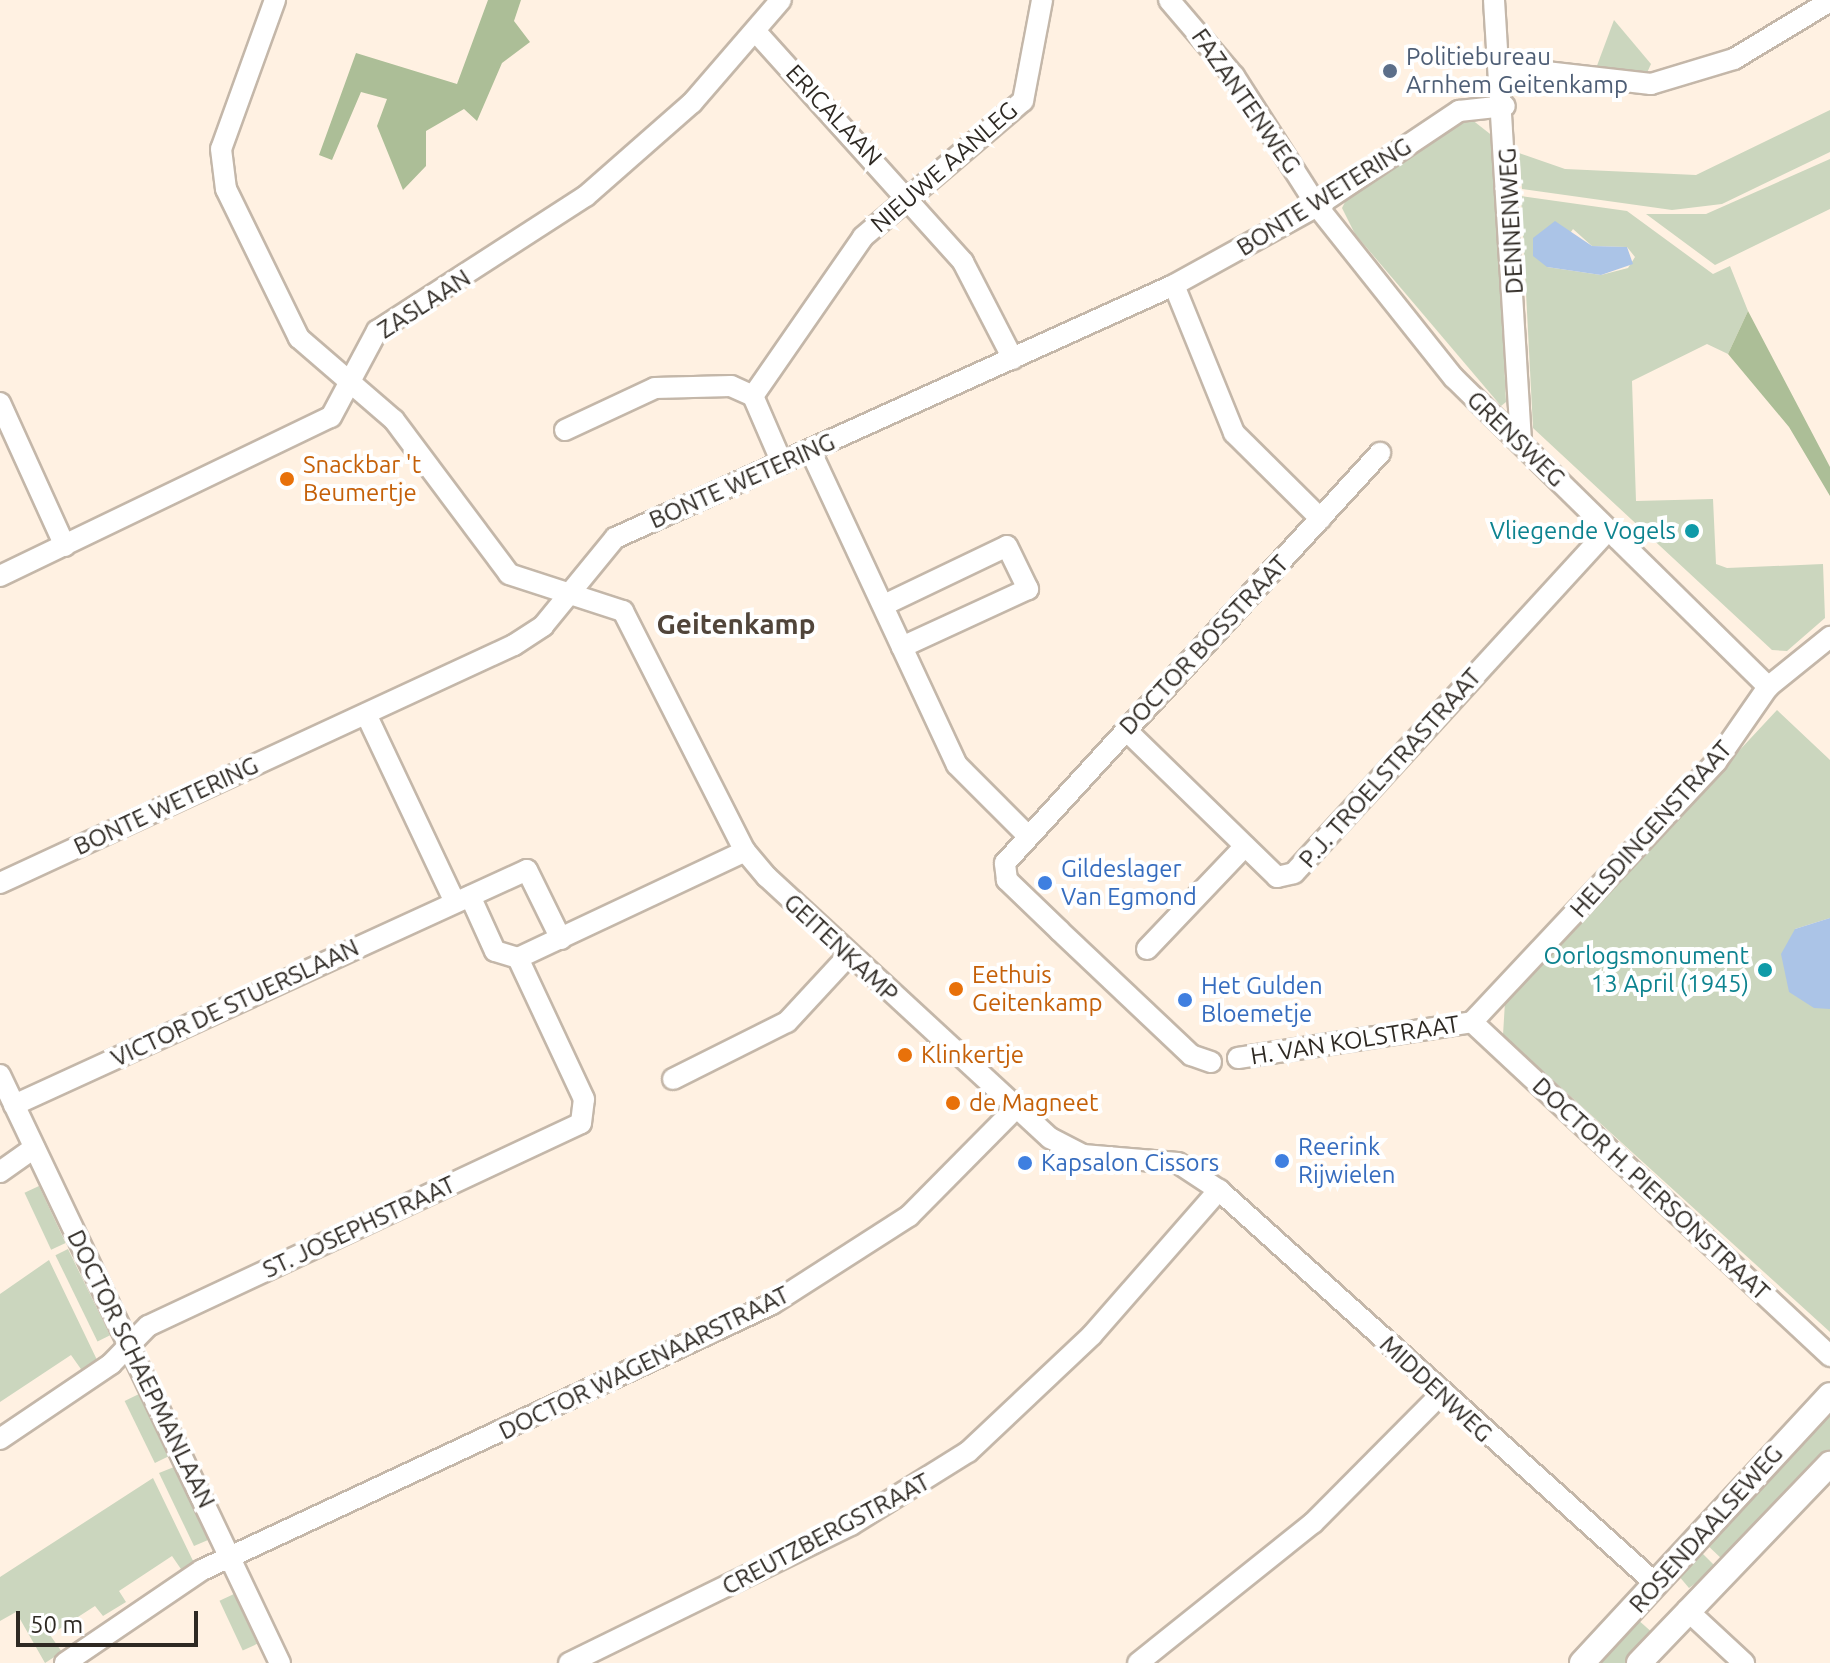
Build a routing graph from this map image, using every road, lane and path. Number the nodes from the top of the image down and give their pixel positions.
1 (275, 0) edge
2 (781, 0) edge
3 (1042, 0) edge
4 (1169, 0) edge
5 (1494, 0) edge
6 (1830, 1) edge
7 (757, 33) junction
8 (1502, 67) junction
9 (1505, 106) junction
10 (907, 194) junction
11 (1317, 206) junction
12 (1174, 285) junction
13 (1013, 359) junction
14 (347, 380) junction
15 (753, 396) junction
16 (0, 403) edge
17 (565, 430) dead end
18 (1521, 443) junction
19 (811, 452) junction
20 (1380, 453) dead end
21 (782, 463) junction
22 (1321, 519) junction
23 (1608, 530) junction
24 (65, 546) junction
25 (0, 576) edge
26 (567, 592) junction
27 (884, 605) junction
28 (1830, 637) edge
29 (902, 647) junction
30 (1768, 687) junction
31 (366, 714) junction
32 (1126, 730) junction
33 (1028, 836) junction
34 (1245, 846) junction
35 (745, 851) junction
36 (0, 883) edge
37 (462, 899) junction
38 (561, 939) junction
39 (1147, 949) dead end
40 (849, 955) junction
41 (518, 958) junction
42 (1472, 1022) junction
43 (1238, 1058) dead end
44 (1211, 1062) dead end
45 (0, 1075) edge
46 (673, 1079) dead end
47 (14, 1105) junction
48 (1016, 1108) junction
49 (34, 1148) junction
50 (0, 1172) edge
51 (1219, 1190) junction
52 (130, 1343) junction
53 (1830, 1356) edge
54 (1441, 1394) junction
55 (1830, 1395) edge
56 (0, 1439) edge
57 (1830, 1464) edge
58 (232, 1558) junction
59 (1656, 1584) junction
60 (1687, 1610) junction
61 (65, 1663) edge
62 (280, 1663) edge
63 (569, 1663) edge
64 (1138, 1663) edge
65 (1582, 1663) edge
66 (1639, 1663) edge
67 (1744, 1663) edge

1 - 14 street, GEITENKAMP
2 - 7 street, ZASLAAN
3 - 10 street, NIEUWE AANLEG
4 - 11 street, FAZANTENWEG
5 - 8 street, DENNENWEG
6 - 8 street
7 - 10 street, ERICALAAN
7 - 14 street, ZASLAAN
8 - 9 street, DENNENWEG
9 - 11 street, BONTE WETERING
9 - 18 street, DENNENWEG
10 - 13 street, ERICALAAN
10 - 15 street, NIEUWE AANLEG
11 - 12 street, BONTE WETERING
11 - 18 street, GRENSWEG
12 - 13 street, BONTE WETERING
12 - 22 street
13 - 19 street, BONTE WETERING
14 - 24 street, ZASLAAN
14 - 26 street, GEITENKAMP
15 - 17 street
15 - 21 street
16 - 24 street
18 - 23 street, GRENSWEG
19 - 21 street, BONTE WETERING
19 - 27 street
20 - 22 street, DOCTOR BOSSTRAAT
21 - 26 street, BONTE WETERING
22 - 32 street, DOCTOR BOSSTRAAT
23 - 30 street, GRENSWEG
23 - 34 street, P.J. TROELSTRASTRAAT
24 - 25 street, ZASLAAN
26 - 31 street, BONTE WETERING
26 - 35 street, GEITENKAMP
27 - 29 street
27 - 29 street
28 - 30 street, HELSDINGENSTRAAT
29 - 33 street
30 - 42 street, HELSDINGENSTRAAT
31 - 36 street, BONTE WETERING
31 - 37 street
32 - 33 street, DOCTOR BOSSTRAAT
32 - 34 street, P.J. TROELSTRASTRAAT
33 - 44 street, DOCTOR BOSSTRAAT
34 - 39 street
35 - 38 street
35 - 40 street, GEITENKAMP
37 - 38 street, VICTOR DE STUERSLAAN
37 - 41 street
37 - 47 street, VICTOR DE STUERSLAAN
38 - 41 street
40 - 46 street
40 - 48 street, GEITENKAMP
41 - 52 street, ST. JOSEPHSTRAAT
42 - 43 street, H. VAN KOLSTRAAT
42 - 53 street, DOCTOR H. PIERSONSTRAAT
45 - 47 street, DOCTOR SCHAEPMANLAAN
47 - 49 street, DOCTOR SCHAEPMANLAAN
48 - 51 street, GEITENKAMP
48 - 58 street, DOCTOR WAGENAARSTRAAT
49 - 50 street
49 - 52 street, DOCTOR SCHAEPMANLAAN
51 - 54 street, MIDDENWEG
51 - 63 street, CREUTZBERGSTRAAT
52 - 56 street, ST. JOSEPHSTRAAT
52 - 58 street, DOCTOR SCHAEPMANLAAN
54 - 59 street, MIDDENWEG
54 - 64 street
55 - 59 street, ROSENDAALSEWEG
57 - 60 street, ROSENDAALSEWEG
58 - 61 street, DOCTOR WAGENAARSTRAAT
58 - 62 street, DOCTOR SCHAEPMANLAAN
59 - 60 street
59 - 65 street, ROSENDAALSEWEG
60 - 66 street, ROSENDAALSEWEG
60 - 67 street

